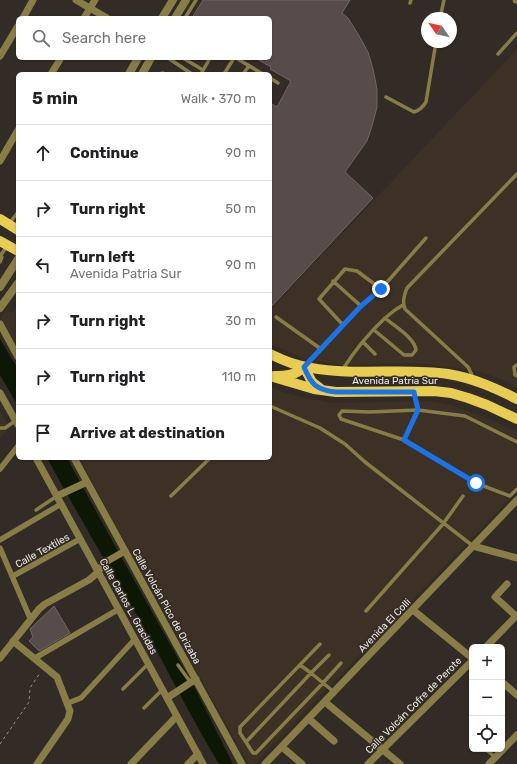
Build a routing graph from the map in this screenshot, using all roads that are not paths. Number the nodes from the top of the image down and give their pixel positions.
1 (33, 0) edge
2 (76, 0) edge
3 (95, 0) edge
4 (173, 0) edge
5 (186, 0) edge
6 (196, 0) edge
7 (444, 0) edge
8 (90, 9) junction
9 (441, 12) edge
10 (24, 16) edge
11 (85, 16) edge
12 (102, 16) edge
13 (163, 16) edge
14 (176, 16) edge
15 (186, 16) edge
16 (16, 29) edge
17 (517, 33) edge
18 (435, 48) edge
19 (498, 54) dead end
20 (0, 56) edge
21 (60, 60) edge
22 (137, 60) edge
23 (151, 60) edge
24 (171, 60) edge
25 (186, 60) edge
26 (208, 60) edge
27 (234, 60) edge
28 (238, 60) edge
29 (249, 66) junction
30 (52, 72) edge
31 (130, 72) edge
32 (143, 72) edge
33 (189, 72) edge
34 (202, 72) edge
35 (225, 72) edge
36 (244, 72) edge
37 (259, 72) edge
38 (272, 79) edge
39 (278, 83) dead end
40 (386, 97) dead end
41 (16, 133) edge
42 (0, 161) edge
43 (517, 174) edge
44 (16, 213) edge
45 (4, 222) edge
46 (16, 229) edge
47 (426, 238) dead end
48 (4, 243) edge
49 (16, 250) edge
50 (0, 254) edge
51 (0, 262) edge
52 (16, 262) edge
53 (3, 278) edge
54 (333, 281) junction
55 (16, 286) edge
56 (0, 287) edge
57 (381, 289) junction
58 (361, 306) junction
59 (404, 306) junction
60 (0, 308) edge
61 (276, 317) dead end
62 (385, 318) junction
63 (0, 324) edge
64 (343, 325) junction
65 (374, 330) junction
66 (363, 342) junction
67 (321, 349) junction
68 (16, 353) edge
69 (375, 354) dead end
70 (272, 355) edge
71 (517, 365) edge
72 (304, 367) junction
73 (342, 372) junction
74 (272, 376) edge
75 (517, 376) edge
76 (272, 377) edge
77 (474, 380) junction
78 (323, 390) junction
79 (414, 392) junction
80 (0, 393) edge
81 (517, 399) edge
82 (272, 407) edge
83 (418, 410) junction
84 (517, 419) edge
85 (16, 421) edge
86 (16, 423) edge
87 (0, 428) edge
88 (404, 440) junction
89 (517, 442) edge
90 (16, 449) edge
91 (37, 460) edge
92 (75, 460) edge
93 (208, 460) edge
94 (0, 469) edge
95 (85, 483) junction
96 (517, 489) edge
97 (60, 494) junction
98 (170, 496) dead end
99 (463, 496) dead end
100 (517, 500) edge
101 (61, 504) junction
102 (36, 510) dead end
103 (443, 524) junction
104 (80, 539) junction
105 (0, 540) edge
106 (473, 546) junction
107 (0, 548) edge
108 (123, 552) junction
109 (517, 558) edge
110 (98, 571) junction
111 (12, 576) junction
112 (506, 584) dead end
113 (119, 609) junction
114 (413, 610) junction
115 (366, 611) dead end
116 (517, 616) edge
117 (30, 618) junction
118 (135, 639) junction
119 (13, 641) junction
120 (320, 644) dead end
121 (489, 644) edge
122 (329, 655) dead end
123 (469, 657) edge
124 (0, 658) edge
125 (35, 658) junction
126 (469, 662) edge
127 (149, 663) junction
128 (341, 663) dead end
129 (178, 665) dead end
130 (300, 665) junction
131 (311, 673) junction
132 (194, 681) junction
133 (323, 683) junction
134 (505, 684) edge
135 (124, 689) dead end
136 (163, 689) junction
137 (334, 692) junction
138 (517, 694) edge
139 (171, 696) junction
140 (325, 702) junction
141 (68, 703) junction
142 (144, 708) dead end
143 (177, 716) junction
144 (309, 719) junction
145 (517, 735) edge
146 (334, 741) dead end
147 (246, 742) junction
148 (282, 747) junction
149 (383, 749) junction
150 (489, 752) edge
151 (198, 754) junction
152 (495, 757) junction
153 (37, 764) edge
154 (131, 764) edge
155 (188, 764) edge
156 (203, 764) edge
157 (242, 764) edge
158 (266, 764) edge
159 (302, 764) edge
160 (368, 764) edge
161 (400, 764) edge
162 (489, 764) edge

1 - 10 street
2 - 8 street
3 - 8 street
4 - 13 street
5 - 14 street
6 - 15 lane
7 - 9 lane
8 - 11 street
8 - 12 street
16 - 20 street
17 - 19 lane
18 - 40 lane
21 - 30 street
22 - 31 street
23 - 32 street
24 - 33 lane
25 - 34 lane
26 - 34 lane
27 - 35 lane
28 - 29 lane
29 - 36 lane
29 - 37 lane
38 - 39 lane
41 - 42 street
43 - 59 lane
44 - 45 lane
45 - 46 main road
47 - 57 lane
48 - 49 main road
48 - 50 lane
50 - 51 lane
52 - 53 street
53 - 56 street
54 - 57 lane
54 - 58 lane
54 - 64 lane
55 - 60 street
57 - 58 lane
58 - 64 lane
59 - 62 lane
59 - 77 lane
61 - 67 lane
62 - 65 lane
62 - 65 lane
63 - 68 street
64 - 67 lane
65 - 66 lane
66 - 69 lane
66 - 73 lane
67 - 72 lane
70 - 72 main road, Avenida Patria Sur
71 - 75 lane
72 - 73 main road, Avenida Patria Sur
72 - 74 main road
72 - 78 main road
73 - 77 main road, Avenida Patria Sur
76 - 78 main road, Avenida Patria Sur
77 - 81 main road, Avenida Patria Sur
78 - 79 main road, Avenida Patria Sur
79 - 83 lane
79 - 84 main road, Avenida Patria Sur
80 - 85 street
82 - 103 lane
83 - 88 lane
83 - 88 lane
83 - 89 lane
86 - 87 lane
88 - 96 lane
90 - 94 street
91 - 97 street, Calle Carlos L. Gracidas
92 - 95 street, Calle Volcán Pico de Orizaba
93 - 98 lane
95 - 97 street
95 - 108 street, Calle Volcán Pico de Orizaba
97 - 101 street, Calle Carlos L. Gracidas
97 - 102 lane
99 - 103 lane
100 - 106 street, Avenida El Colli
101 - 104 street, Calle Carlos L. Gracidas
101 - 105 street
103 - 106 lane
103 - 115 lane
104 - 110 street, Calle Carlos L. Gracidas
104 - 111 street, Calle Textiles
106 - 109 street
106 - 114 street, Avenida El Colli
107 - 111 street
108 - 110 street
108 - 132 street, Calle Volcán Pico de Orizaba
110 - 113 street, Calle Carlos L. Gracidas
110 - 117 street
111 - 117 street
112 - 116 street
113 - 118 street, Calle Carlos L. Gracidas
113 - 125 street
114 - 123 street
114 - 137 street, Avenida El Colli
116 - 121 street
117 - 119 street
118 - 127 street, Calle Carlos L. Gracidas
118 - 141 street
119 - 124 street
119 - 125 street
120 - 130 lane
122 - 131 lane
125 - 141 street
126 - 149 street, Calle Volcán Cofre de Perote
127 - 135 lane
127 - 136 street, Calle Carlos L. Gracidas
128 - 133 lane
129 - 132 lane
130 - 131 lane
130 - 147 lane
131 - 133 lane
131 - 147 lane
132 - 139 street
132 - 157 street, Calle Volcán Pico de Orizaba
133 - 137 lane
133 - 147 lane
134 - 138 street
136 - 139 street, Calle Carlos L. Gracidas
136 - 142 lane
137 - 140 street, Avenida El Colli
139 - 143 street, Calle Carlos L. Gracidas
140 - 144 street, Avenida El Colli
140 - 149 street
141 - 153 street
143 - 151 street, Calle Carlos L. Gracidas
143 - 154 street
144 - 146 street
144 - 148 street, Avenida El Colli
145 - 152 street
148 - 158 street, Avenida El Colli
148 - 159 street
149 - 160 street, Calle Volcán Cofre de Perote
149 - 161 street
150 - 152 lane
151 - 155 street
151 - 156 street, Calle Carlos L. Gracidas
152 - 162 street

